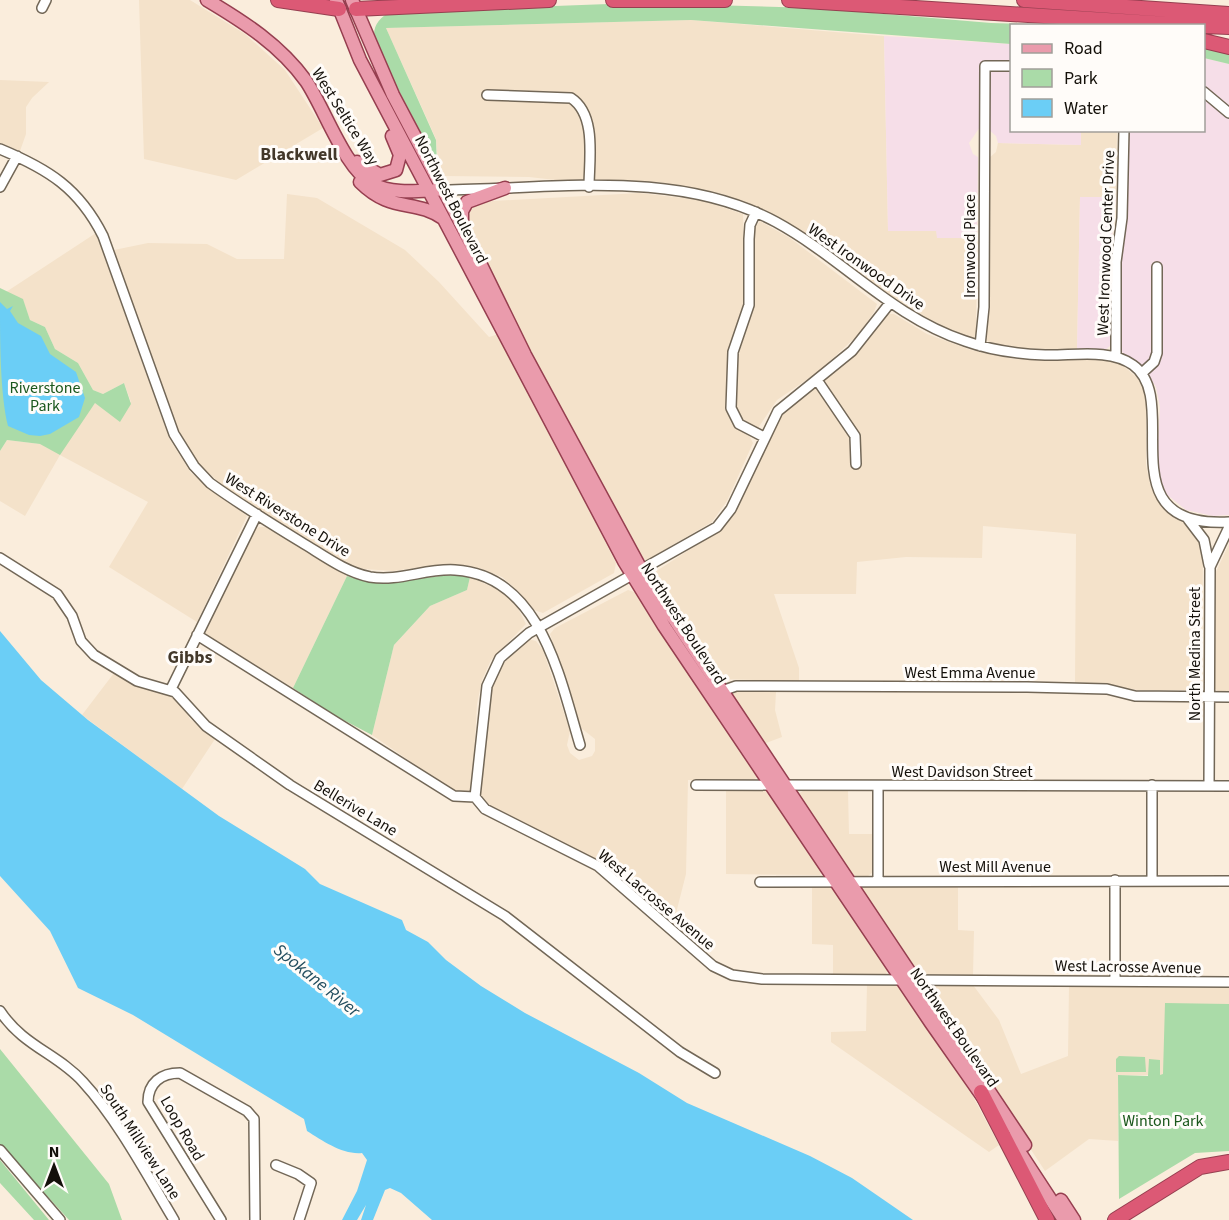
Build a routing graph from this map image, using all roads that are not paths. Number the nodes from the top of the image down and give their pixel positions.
1 (207, 0) edge
2 (278, 0) edge
3 (549, 0) edge
4 (613, 0) edge
5 (725, 0) edge
6 (789, 0) edge
7 (1024, 0) edge
8 (1063, 0) edge
9 (1039, 1) edge
10 (337, 4) edge
11 (354, 5) edge
12 (1015, 14) junction
13 (1229, 14) edge
14 (1090, 24) edge
15 (1171, 24) edge
16 (1205, 26) edge
17 (1229, 27) edge
18 (1205, 40) edge
19 (1229, 46) edge
20 (360, 60) junction
21 (1010, 66) edge
22 (1205, 94) edge
23 (487, 95) dead end
24 (1229, 113) edge
25 (1124, 132) edge
26 (0, 149) edge
27 (347, 154) junction
28 (17, 156) junction
29 (0, 187) edge
30 (590, 187) junction
31 (505, 189) junction
32 (430, 190) junction
33 (444, 190) junction
34 (756, 212) junction
35 (444, 219) junction
36 (462, 226) junction
37 (1157, 267) dead end
38 (890, 303) junction
39 (980, 346) junction
40 (1116, 357) junction
41 (1142, 373) junction
42 (817, 380) junction
43 (764, 437) junction
44 (856, 464) dead end
45 (257, 514) junction
46 (1185, 516) junction
47 (1229, 522) edge
48 (1229, 527) edge
49 (0, 558) edge
50 (1210, 567) junction
51 (637, 573) junction
52 (538, 628) junction
53 (197, 635) junction
54 (171, 690) junction
55 (716, 693) junction
56 (1209, 696) junction
57 (1229, 697) edge
58 (580, 745) dead end
59 (696, 785) dead end
60 (1152, 785) junction
61 (778, 786) junction
62 (878, 786) junction
63 (1209, 786) junction
64 (1229, 786) edge
65 (475, 797) junction
66 (1115, 880) junction
67 (1152, 880) junction
68 (842, 881) junction
69 (878, 881) junction
70 (1229, 881) edge
71 (760, 882) dead end
72 (908, 980) junction
73 (1115, 981) junction
74 (1229, 982) edge
75 (0, 1011) edge
76 (716, 1073) dead end
77 (981, 1092) junction
78 (0, 1150) edge
79 (1229, 1162) edge
80 (276, 1165) dead end
81 (60, 1220) edge
82 (174, 1220) edge
83 (221, 1220) edge
84 (255, 1220) edge
85 (299, 1220) edge
86 (1047, 1220) edge
87 (1064, 1220) edge
88 (1074, 1220) edge
89 (1115, 1220) edge

1 - 27 main road, West Seltice Way
2 - 10 highway
3 - 11 highway
4 - 5 highway
6 - 12 highway
7 - 9 highway
8 - 9 highway
9 - 13 highway
10 - 11 main road
10 - 20 main road, Northwest Boulevard
11 - 33 main road, Northwest Boulevard
12 - 14 highway
12 - 15 highway
16 - 17 highway
18 - 19 highway
20 - 27 main road
20 - 32 main road, Northwest Boulevard
21 - 39 street, Ironwood Place
22 - 24 street
23 - 30 street
25 - 40 street, West Ironwood Center Drive
26 - 28 street, West Riverstone Drive
27 - 32 main road, West Seltice Way
27 - 35 main road
28 - 29 street
28 - 45 street, West Riverstone Drive
30 - 31 street, West Ironwood Drive
30 - 34 street, West Ironwood Drive
31 - 33 street, West Ironwood Drive
31 - 36 main road
32 - 33 main road, West Seltice Way
32 - 35 main road, Northwest Boulevard
33 - 36 main road, Northwest Boulevard
34 - 38 street, West Ironwood Drive
34 - 43 street
35 - 51 main road, Northwest Boulevard
36 - 51 main road, Northwest Boulevard
37 - 41 street
38 - 39 street, West Ironwood Drive
38 - 42 street
39 - 40 street, West Ironwood Drive
40 - 41 street, West Ironwood Drive
41 - 46 street
42 - 43 street
42 - 44 street
43 - 51 street
45 - 52 street, West Riverstone Drive
45 - 53 street
46 - 47 street
46 - 50 street
48 - 50 street, North Medina Street
49 - 54 street
50 - 56 street, North Medina Street
51 - 52 street
51 - 55 main road, Northwest Boulevard
52 - 58 street, West Riverstone Drive
52 - 65 street
53 - 54 street
53 - 65 street, West Lacrosse Avenue
54 - 76 street, Bellerive Lane
55 - 56 street, West Emma Avenue
55 - 61 main road, Northwest Boulevard
56 - 57 street, West Emma Avenue
56 - 63 street, North Medina Street
59 - 61 street, West Davidson Street
60 - 62 street, West Davidson Street
60 - 63 street, West Davidson Street
60 - 67 street
61 - 62 street, West Davidson Street
61 - 68 main road, Northwest Boulevard
62 - 69 street
63 - 64 street, West Davidson Street
65 - 72 street, West Lacrosse Avenue
66 - 67 street, West Mill Avenue
66 - 69 street, West Mill Avenue
66 - 73 street
67 - 70 street, West Mill Avenue
68 - 69 street, West Mill Avenue
68 - 71 street, West Mill Avenue
68 - 72 main road, Northwest Boulevard
72 - 73 street, West Lacrosse Avenue
72 - 77 main road, Northwest Boulevard
72 - 88 main road, Northwest Boulevard
73 - 74 street, West Lacrosse Avenue
75 - 82 street, South Millview Lane
77 - 86 highway
77 - 87 main road, Northwest Boulevard
78 - 81 street
79 - 89 highway
80 - 85 street
83 - 84 street, Loop Road

